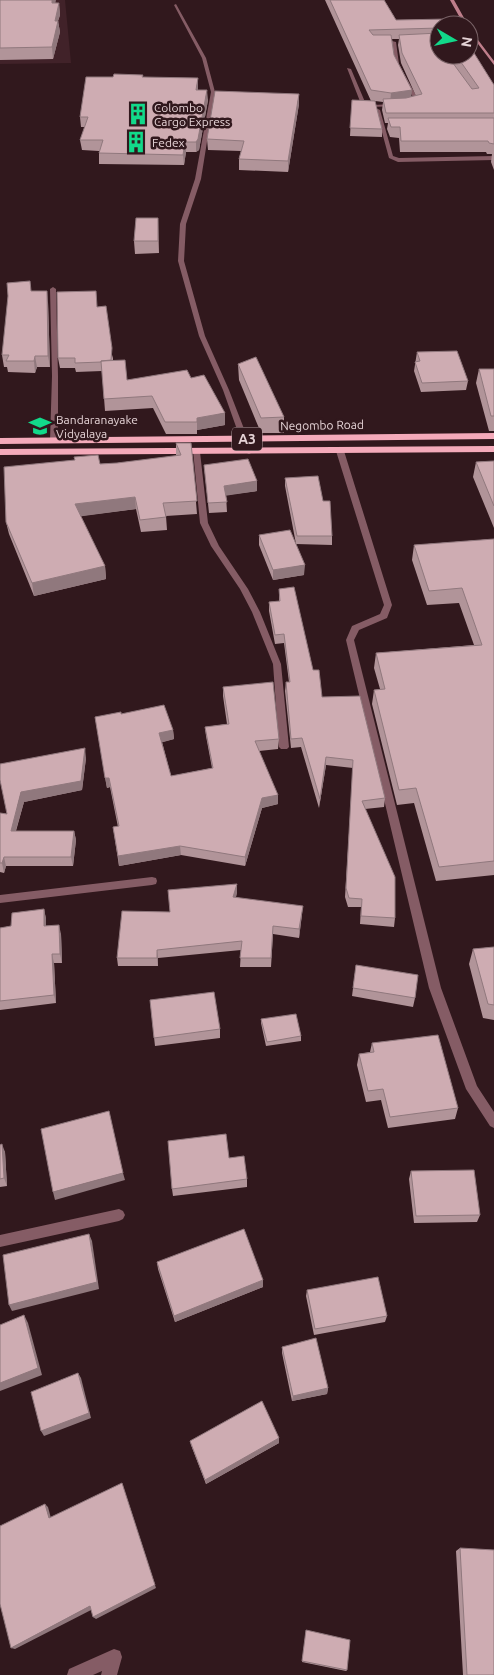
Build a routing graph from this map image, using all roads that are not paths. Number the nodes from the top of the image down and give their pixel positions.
1 (452, 0) edge
2 (176, 6) dead end
3 (460, 15) edge
4 (404, 41) edge
5 (387, 42) edge
6 (394, 42) junction
7 (479, 43) edge
8 (494, 64) edge
9 (349, 69) dead end
10 (398, 106) edge
11 (408, 106) edge
12 (378, 110) edge
13 (382, 126) junction
14 (392, 126) edge
15 (494, 158) edge
16 (53, 290) dead end
17 (494, 436) edge
18 (244, 439) junction
19 (0, 441) edge
20 (54, 441) junction
21 (494, 449) edge
22 (340, 450) junction
23 (0, 452) edge
24 (196, 452) junction
25 (249, 452) junction
26 (284, 747) dead end
27 (152, 882) dead end
28 (0, 899) edge
29 (494, 1122) edge
30 (119, 1215) dead end
31 (0, 1241) edge
32 (75, 1675) edge
33 (109, 1675) edge

1 - 3 main road
2 - 18 street
4 - 6 street
5 - 6 street
6 - 11 street
7 - 8 main road
9 - 10 street
12 - 13 street
13 - 14 street
13 - 15 street
16 - 20 street
17 - 18 highway, Negombo Road / A3
18 - 20 highway, Negombo Road / A3
18 - 25 street
19 - 20 highway, Negombo Road / A3
21 - 22 highway, Negombo Road / A3
22 - 25 highway, Negombo Road / A3
22 - 29 street
23 - 24 highway, Negombo Road / A3
24 - 25 highway, Negombo Road / A3
24 - 26 street
27 - 28 street
30 - 31 street
32 - 33 street

